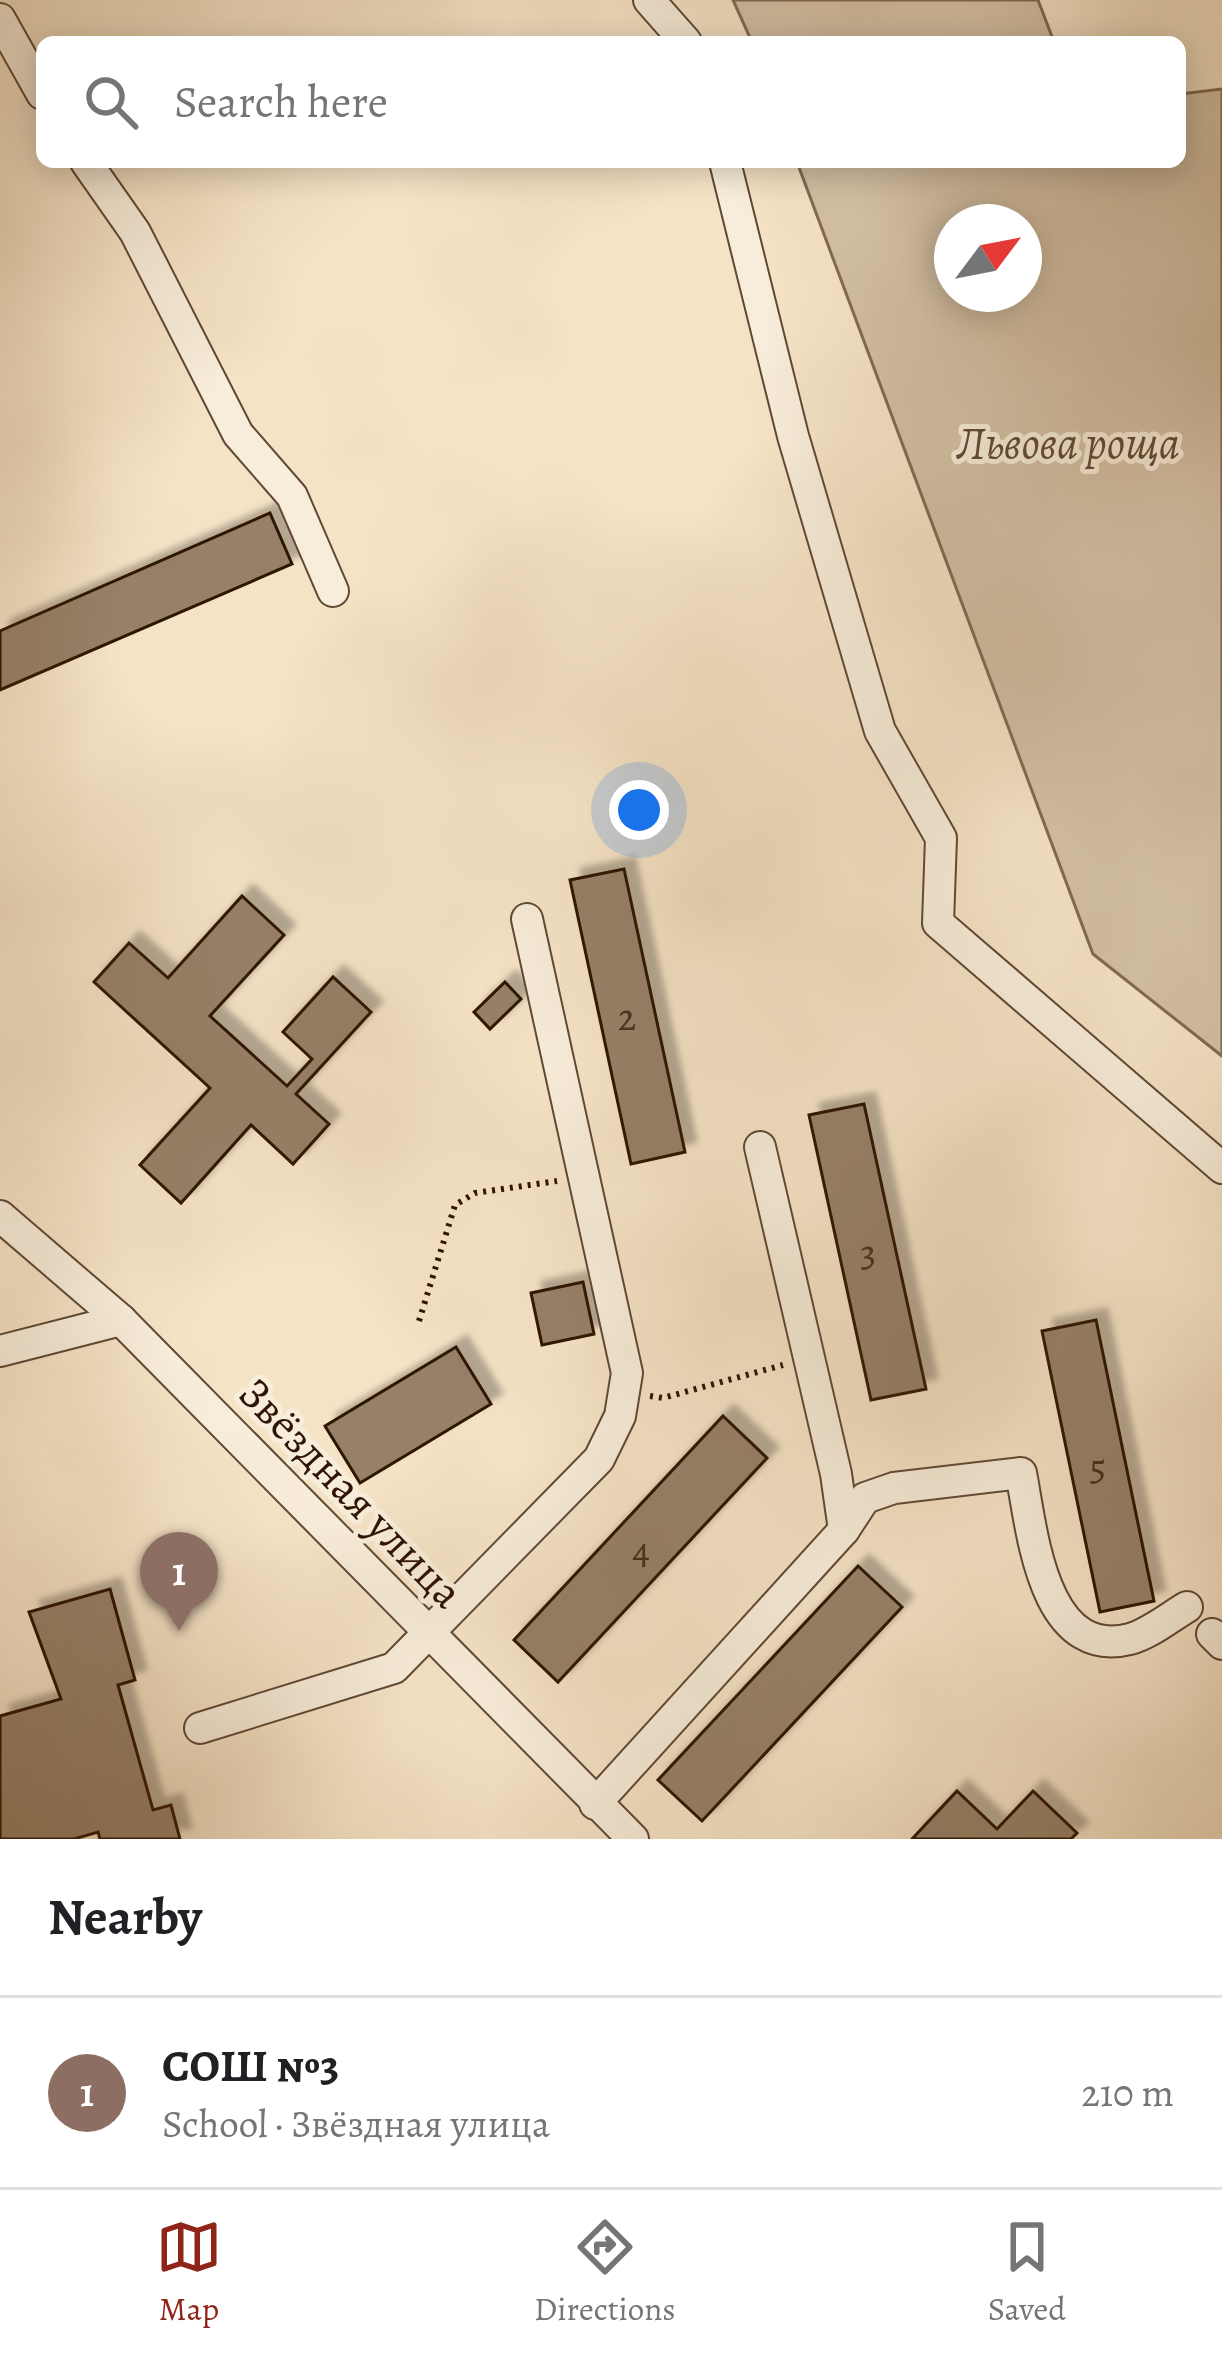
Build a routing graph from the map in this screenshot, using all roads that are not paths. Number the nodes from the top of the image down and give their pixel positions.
1 (26, 0) edge
2 (649, 0) edge
3 (0, 17) edge
4 (681, 36) edge
5 (36, 83) edge
6 (90, 168) edge
7 (726, 168) edge
8 (333, 591) dead end
9 (527, 919) dead end
10 (760, 1147) dead end
11 (1222, 1168) edge
12 (0, 1216) edge
13 (121, 1320) junction
14 (0, 1351) edge
15 (844, 1529) junction
16 (1187, 1607) dead end
17 (428, 1634) junction
18 (200, 1728) dead end
19 (595, 1804) junction
20 (633, 1839) edge

1 - 3 street
2 - 4 street
3 - 5 street
6 - 8 street
7 - 11 street
9 - 17 street
10 - 15 street
12 - 13 street, Звёздная улица
13 - 14 street
13 - 17 street, Звёздная улица
15 - 16 street
15 - 19 street
17 - 18 street
17 - 19 street, Звёздная улица
19 - 20 street, Звёздная улица

